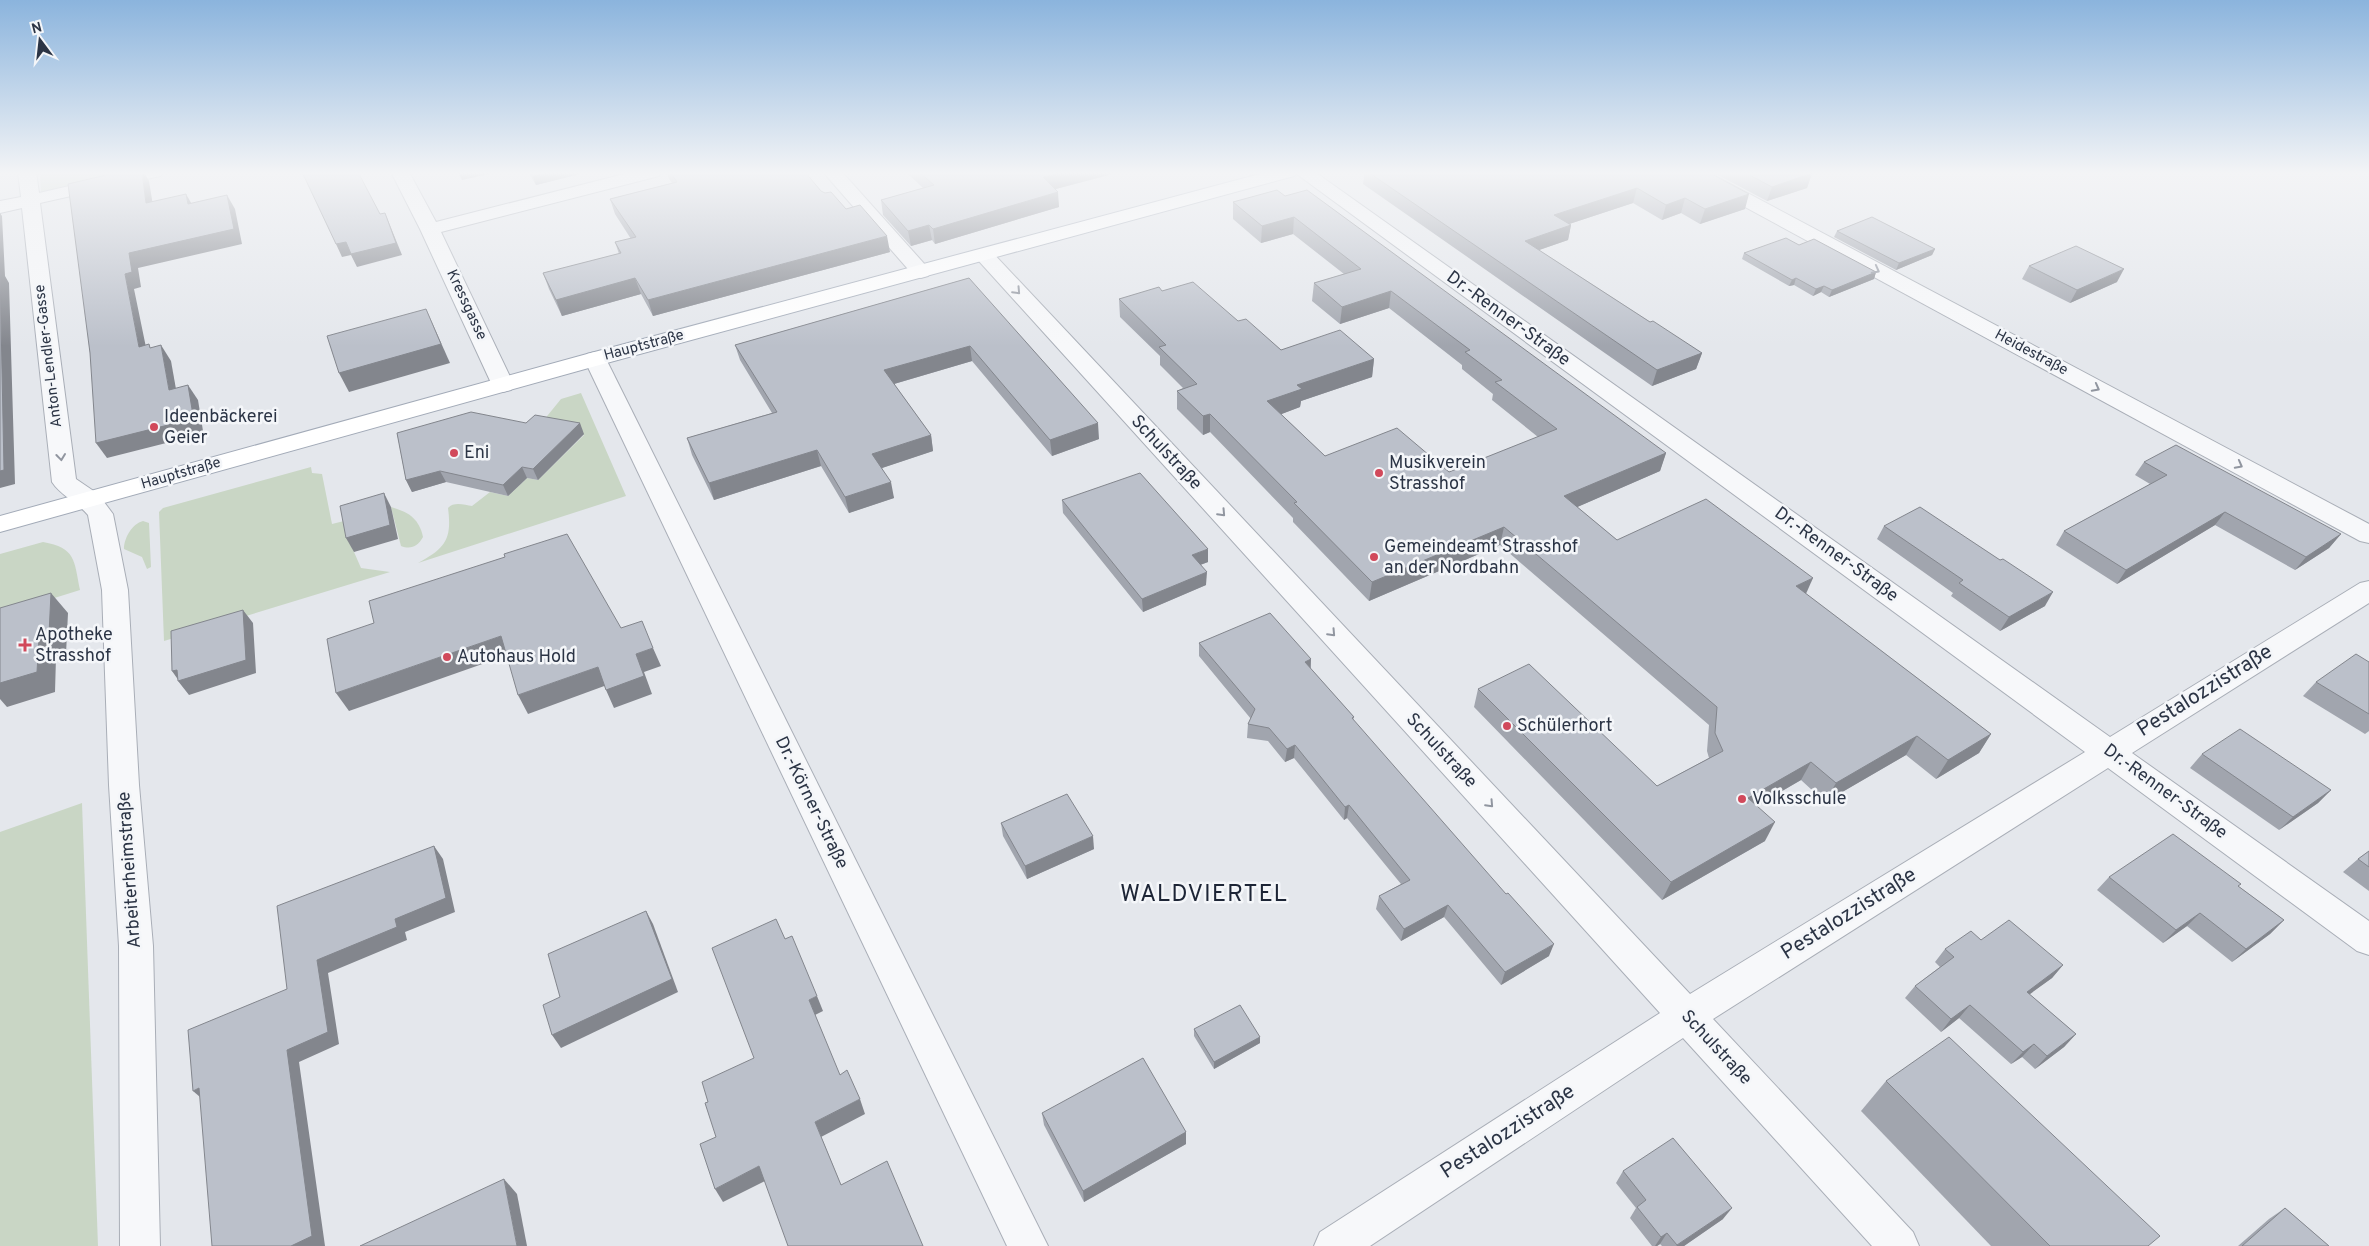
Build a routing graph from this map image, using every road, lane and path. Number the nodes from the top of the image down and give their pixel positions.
1 (35, 230) edge
2 (431, 230) edge
3 (884, 230) edge
4 (1073, 230) edge
5 (1384, 230) edge
6 (1802, 230) edge
7 (984, 255) junction
8 (922, 272) junction
9 (595, 359) junction
10 (503, 385) junction
11 (89, 500) junction
12 (0, 524) edge
13 (2369, 535) edge
14 (2369, 590) edge
15 (2109, 751) junction
16 (2369, 940) edge
17 (1686, 1016) junction
18 (140, 1246) edge
19 (1028, 1246) edge
20 (1334, 1246) edge
21 (1899, 1246) edge

1 -> 11 street, Anton-Lendler-Gasse
2 - 10 street, Kressgasse
3 - 8 street
4 - 7 main road, Hauptstraße
5 - 15 street, Dr.-Renner-Straße
6 -> 13 street, Heidestraße
7 - 8 main road, Hauptstraße
7 -> 17 street, Schulstraße
8 - 9 main road, Hauptstraße
9 - 10 main road, Hauptstraße
9 - 19 street, Dr.-Körner-Straße
10 - 11 main road, Hauptstraße
11 - 12 main road, Hauptstraße
11 - 18 street, Arbeiterheimstraße
14 - 15 street, Pestalozzistraße
15 - 16 street, Dr.-Renner-Straße
15 - 17 street, Pestalozzistraße
17 - 20 street, Pestalozzistraße
17 - 21 street, Schulstraße

